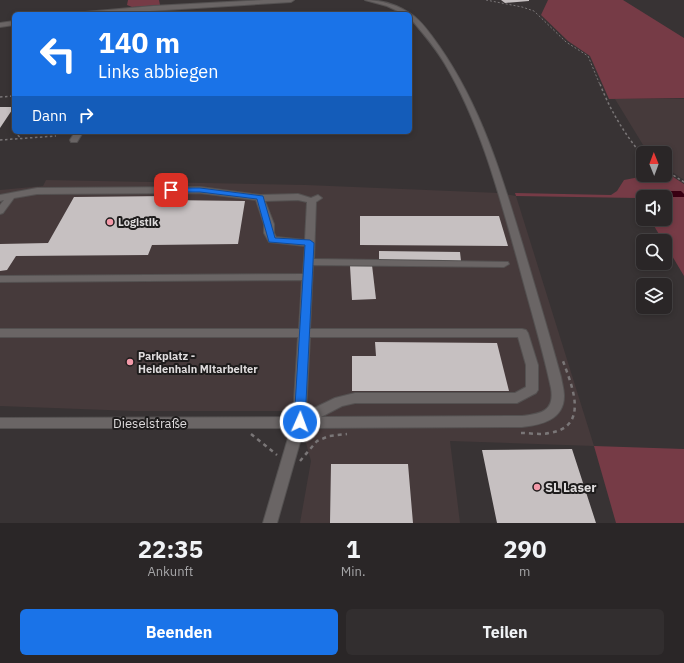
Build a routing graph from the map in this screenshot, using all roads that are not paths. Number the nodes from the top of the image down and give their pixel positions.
1 (291, 0) edge
2 (368, 0) edge
3 (388, 0) edge
4 (382, 3) junction
5 (122, 10) edge
6 (104, 12) edge
7 (405, 12) edge
8 (412, 18) edge
9 (12, 23) edge
10 (0, 25) edge
11 (78, 134) edge
12 (74, 140) dead end
13 (11, 196) junction
14 (0, 198) edge
15 (260, 198) junction
16 (0, 211) edge
17 (310, 243) junction
18 (308, 262) junction
19 (504, 264) dead end
20 (308, 277) junction
21 (0, 278) edge
22 (0, 333) edge
23 (305, 333) junction
24 (300, 422) junction
25 (0, 423) edge
26 (270, 523) edge

1 - 5 street
2 - 4 street
3 - 4 street
4 - 7 street
5 - 6 street
8 - 24 street, Dieselstraße
9 - 10 street
11 - 12 street
13 - 14 street
13 - 15 street
13 - 16 street
15 - 17 street
15 - 17 street
17 - 18 street
18 - 19 street
18 - 20 street
20 - 21 street
20 - 23 street
22 - 23 street
23 - 24 street
23 - 24 street
24 - 25 street, Dieselstraße
24 - 26 street

